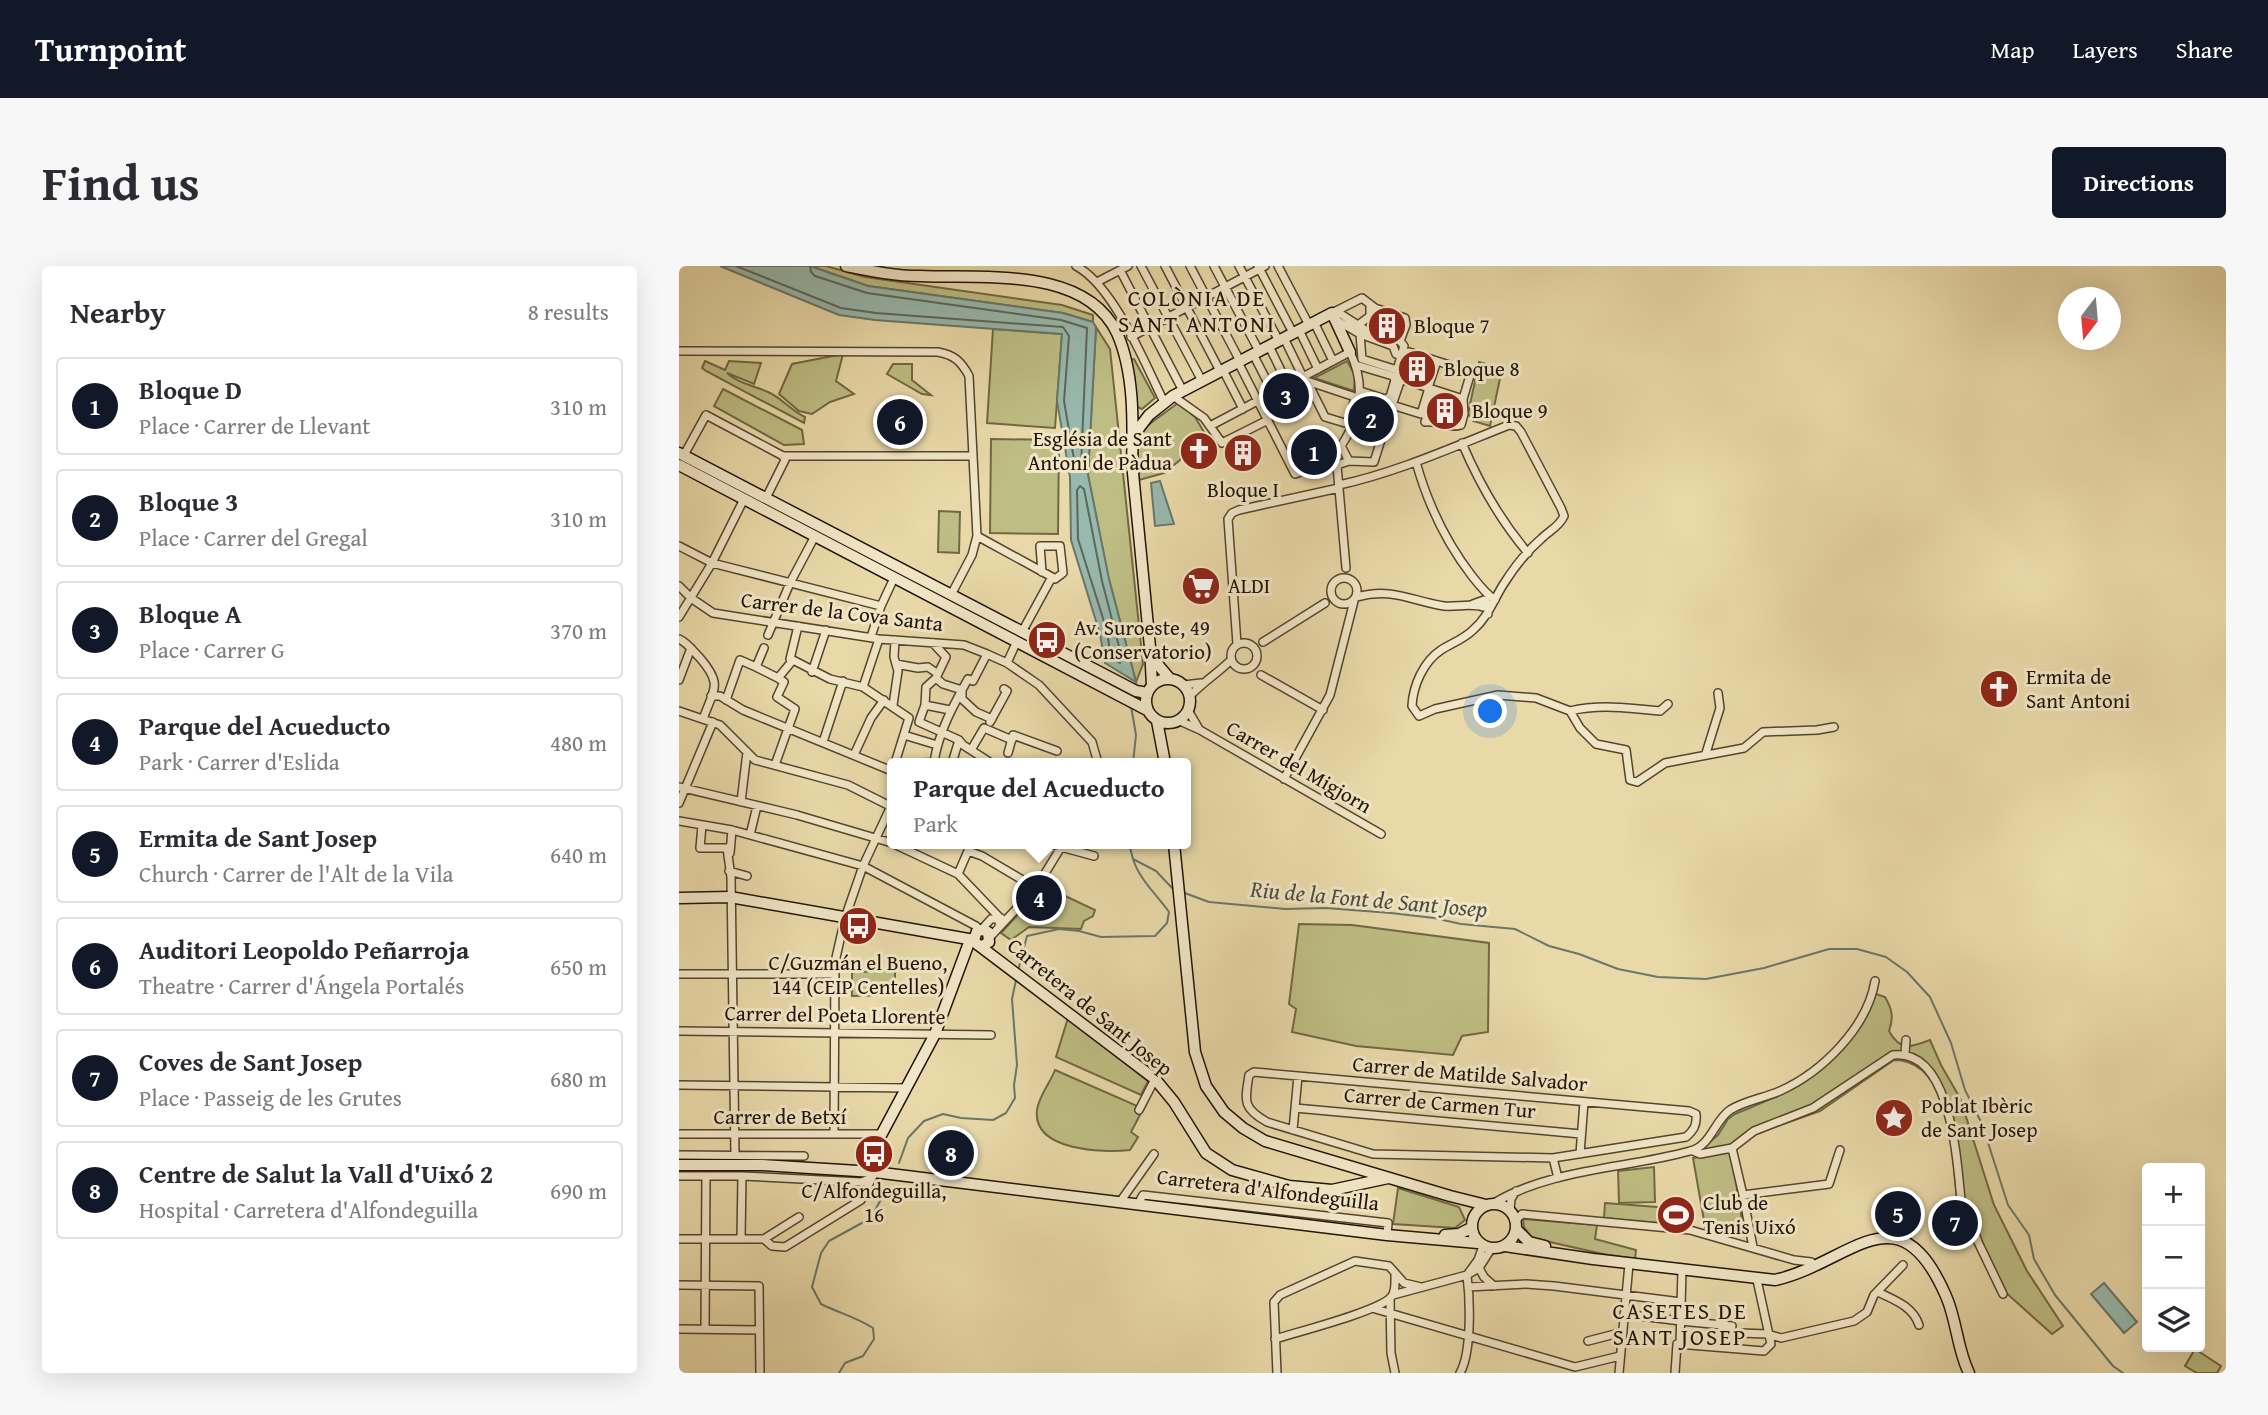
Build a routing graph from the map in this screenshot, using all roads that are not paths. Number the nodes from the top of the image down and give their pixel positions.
1 (846, 266) edge
2 (1076, 266) edge
3 (1128, 266) edge
4 (1141, 266) edge
5 (1165, 266) edge
6 (1190, 266) edge
7 (1214, 266) edge
8 (1239, 266) edge
9 (1278, 266) edge
10 (1261, 267) edge
11 (1120, 270) junction
12 (1245, 277) junction
13 (1097, 282) junction
14 (1225, 287) junction
15 (1083, 296) junction
16 (1206, 297) junction
17 (1370, 304) junction
18 (1187, 307) junction
19 (1334, 314) junction
20 (1168, 317) junction
21 (1150, 327) junction
22 (1359, 330) junction
23 (1296, 332) junction
24 (1131, 337) junction
25 (1401, 341) junction
26 (1269, 346) junction
27 (679, 351) edge
28 (1350, 352) junction
29 (1256, 353) junction
30 (1401, 356) junction
31 (1333, 361) junction
32 (1437, 361) junction
33 (1239, 362) junction
34 (1356, 365) junction
35 (1318, 369) junction
36 (1397, 370) junction
37 (1221, 371) junction
38 (1305, 378) junction
39 (1401, 379) junction
40 (1202, 381) junction
41 (1288, 385) junction
42 (1270, 387) dead end
43 (1431, 388) junction
44 (1183, 391) junction
45 (1361, 395) junction
46 (1169, 399) junction
47 (1463, 399) junction
48 (1258, 401) junction
49 (1392, 407) junction
50 (1243, 408) junction
51 (1137, 420) junction
52 (1268, 420) junction
53 (1210, 426) junction
54 (1353, 429) junction
55 (1382, 437) junction
56 (1462, 443) junction
57 (783, 456) junction
58 (973, 456) junction
59 (681, 458) edge
60 (1349, 461) junction
61 (1416, 462) junction
62 (1337, 466) junction
63 (1339, 486) junction
64 (746, 494) junction
65 (766, 498) junction
66 (817, 531) junction
67 (977, 536) junction
68 (679, 546) edge
69 (1528, 553) junction
70 (712, 563) junction
71 (1346, 569) junction
72 (1042, 572) junction
73 (897, 573) junction
74 (1052, 578) junction
75 (1341, 578) junction
76 (1351, 579) junction
77 (790, 583) junction
78 (679, 586) edge
79 (1333, 597) junction
80 (691, 598) junction
81 (1354, 598) junction
82 (948, 599) junction
83 (1487, 605) junction
84 (881, 606) junction
85 (679, 617) edge
86 (773, 622) junction
87 (798, 626) junction
88 (826, 630) junction
89 (768, 635) dead end
90 (1020, 637) junction
91 (875, 638) junction
92 (680, 640) edge
93 (895, 640) junction
94 (1263, 642) junction
95 (933, 643) junction
96 (1240, 643) junction
97 (1252, 645) junction
98 (1150, 646) junction
99 (691, 648) junction
100 (764, 648) dead end
101 (1257, 652) junction
102 (987, 654) junction
103 (791, 659) junction
104 (1007, 663) junction
105 (1233, 663) junction
106 (896, 664) junction
107 (1251, 666) junction
108 (757, 667) junction
109 (812, 672) junction
110 (680, 676) edge
111 (937, 676) junction
112 (778, 678) junction
113 (1170, 678) junction
114 (843, 681) junction
115 (1202, 683) junction
116 (1184, 685) junction
117 (863, 687) junction
118 (1003, 689) dead end
119 (962, 690) junction
120 (1145, 690) junction
121 (1719, 693) dead end
122 (1191, 695) junction
123 (711, 696) junction
124 (726, 700) junction
125 (884, 700) junction
126 (1668, 704) dead end
127 (893, 705) junction
128 (925, 705) junction
129 (1144, 708) junction
130 (679, 710) edge
131 (950, 710) junction
132 (1323, 710) junction
133 (1570, 711) junction
134 (1188, 712) junction
135 (703, 719) junction
136 (992, 719) junction
137 (1157, 721) junction
138 (713, 722) junction
139 (1176, 722) junction
140 (1833, 727) dead end
141 (788, 729) junction
142 (986, 729) junction
143 (1199, 730) junction
144 (942, 731) junction
145 (904, 735) junction
146 (1012, 737) junction
147 (958, 740) junction
148 (823, 742) junction
149 (937, 745) junction
150 (1164, 748) junction
151 (744, 749) junction
152 (971, 750) junction
153 (1057, 751) dead end
154 (1007, 753) dead end
155 (1706, 753) junction
156 (854, 755) junction
157 (935, 757) joint
158 (897, 758) edge
159 (938, 758) edge
160 (953, 758) edge
161 (984, 758) edge
162 (1097, 758) edge
163 (1165, 758) edge
164 (775, 765) junction
165 (887, 769) edge
166 (1284, 779) junction
167 (682, 788) edge
168 (741, 802) junction
169 (679, 803) edge
170 (887, 805) edge
171 (757, 806) junction
172 (887, 815) edge
173 (679, 821) edge
174 (702, 825) junction
175 (732, 830) junction
176 (1381, 834) dead end
177 (750, 835) junction
178 (876, 837) junction
179 (887, 841) edge
180 (914, 849) edge
181 (966, 849) edge
182 (972, 849) edge
183 (1060, 849) edge
184 (1074, 849) edge
185 (1175, 849) edge
186 (1094, 856) dead end
187 (863, 866) junction
188 (729, 872) junction
189 (958, 874) junction
190 (747, 876) dead end
191 (1036, 888) junction
192 (730, 897) junction
193 (679, 898) edge
194 (845, 918) junction
195 (1005, 918) junction
196 (977, 937) junction
197 (990, 937) joint
198 (679, 974) edge
199 (731, 974) junction
200 (835, 974) junction
201 (1875, 981) dead end
202 (679, 1031) edge
203 (733, 1031) junction
204 (834, 1033) junction
205 (935, 1034) junction
206 (991, 1035) dead end
207 (1906, 1040) dead end
208 (1905, 1054) junction
209 (1299, 1076) junction
210 (1155, 1079) junction
211 (679, 1085) edge
212 (734, 1086) junction
213 (833, 1087) junction
214 (907, 1088) junction
215 (1584, 1102) junction
216 (1295, 1108) junction
217 (1139, 1110) dead end
218 (1293, 1130) junction
219 (1581, 1133) junction
220 (679, 1134) edge
221 (734, 1134) junction
222 (835, 1134) junction
223 (881, 1134) junction
224 (1732, 1148) junction
225 (1840, 1150) dead end
226 (1693, 1151) junction
227 (735, 1154) junction
228 (1154, 1154) dead end
229 (1580, 1154) junction
230 (679, 1155) edge
231 (804, 1156) dead end
232 (1553, 1158) junction
233 (679, 1166) edge
234 (862, 1171) junction
235 (873, 1175) junction
236 (679, 1176) edge
237 (706, 1176) junction
238 (742, 1176) junction
239 (1388, 1178) junction
240 (1558, 1178) junction
241 (1517, 1190) junction
242 (1743, 1195) junction
243 (1450, 1196) junction
244 (1120, 1202) junction
245 (1490, 1204) junction
246 (799, 1217) dead end
247 (1514, 1220) junction
248 (1472, 1224) junction
249 (1411, 1236) junction
250 (679, 1239) edge
251 (705, 1239) junction
252 (741, 1239) junction
253 (764, 1239) junction
254 (1484, 1246) junction
255 (1505, 1246) junction
256 (1752, 1247) junction
257 (1593, 1259) junction
258 (1811, 1262) dead end
259 (1629, 1264) junction
260 (1903, 1265) dead end
261 (1479, 1268) junction
262 (1682, 1270) junction
263 (1395, 1275) junction
264 (1467, 1275) junction
265 (1757, 1280) junction
266 (679, 1285) edge
267 (705, 1286) junction
268 (1494, 1286) junction
269 (1421, 1287) junction
270 (1468, 1287) junction
271 (1878, 1292) junction
272 (2003, 1294) dead end
273 (1626, 1295) junction
274 (1392, 1297) junction
275 (1681, 1302) junction
276 (1372, 1308) junction
277 (1391, 1314) junction
278 (1624, 1314) junction
279 (1681, 1321) junction
280 (1919, 1325) dead end
281 (1732, 1326) dead end
282 (679, 1329) edge
283 (705, 1329) junction
284 (759, 1330) junction
285 (1623, 1332) junction
286 (1740, 1333) dead end
287 (1767, 1334) junction
288 (1467, 1336) junction
289 (1275, 1339) junction
290 (1588, 1341) dead end
291 (1679, 1344) junction
292 (1391, 1353) junction
293 (1620, 1356) junction
294 (760, 1373) edge
295 (1277, 1373) edge
296 (1388, 1373) edge
297 (1395, 1373) edge
298 (1460, 1373) edge
299 (1619, 1373) edge
300 (1675, 1373) edge
301 (1969, 1373) edge

1 - 15 street
2 - 13 street
3 - 11 street
4 - 20 street
5 - 18 street
6 - 16 street
7 - 14 street
8 - 12 street
9 - 23 street
10 - 12 street
10 - 23 street
11 - 13 street
11 - 21 street
12 - 14 street
12 - 23 street
13 - 24 street
14 - 16 street
14 - 29 street
15 - 51 street
15 - 51 street
16 - 18 street
16 - 33 street
17 - 19 street
17 - 22 street
17 - 25 street
18 - 20 street
18 - 37 street
19 - 22 street
19 - 23 street
19 - 28 street
20 - 21 street
20 - 40 street
21 - 24 street
21 - 44 street
22 - 25 street
22 - 30 street
22 - 36 street
23 - 26 street
23 - 31 street
23 - 35 street
23 - 38 street
24 - 46 street
25 - 30 street
26 - 29 street
26 - 41 street
27 - 58 street
28 - 31 street
28 - 34 street
29 - 33 street
29 - 42 street
30 - 32 street
30 - 36 street
31 - 35 street
32 - 43 street
32 - 47 street
33 - 37 street
33 - 48 street
34 - 45 street
34 - 45 street
35 - 38 street
36 - 39 street
37 - 40 street
37 - 50 street
38 - 38 street
38 - 41 street
39 - 43 street
39 - 49 street
40 - 44 street
41 - 48 street
43 - 47 street
43 - 47 street
43 - 49 street
44 - 46 street
45 - 49 street
45 - 54 street
46 - 51 street
46 - 53 street
48 - 50 street
48 - 52 street
49 - 55 street
50 - 53 street
51 - 98 street
52 - 53 street
52 - 62 street
54 - 55 street
54 - 60 street
55 - 60 street
56 - 61 street
56 - 69 street
56 - 69 street
57 - 58 street
57 - 59 street
57 - 65 street
58 - 67 street
59 - 64 street
60 - 62 street
61 - 63 street
61 - 83 street
62 - 63 street
63 - 71 street
63 - 96 street
64 - 65 street
64 - 66 street
64 - 70 street
65 - 66 street
66 - 73 street
66 - 77 street
67 - 72 street
67 - 82 street
68 - 70 street
69 - 83 street
70 - 77 street
70 - 80 street
71 - 75 street
71 - 76 street
72 - 74 street
72 - 74 street
73 - 82 street
73 - 84 street
74 - 90 street
75 - 76 street
75 - 79 street
76 - 81 street
77 - 84 street
77 - 86 street
78 - 80 street, Carrer de la Cova Santa
79 - 81 street
79 - 94 street
80 - 85 street
80 - 86 street, Carrer de la Cova Santa
81 - 83 street
81 - 132 street
82 - 90 street
83 - 133 street
84 - 91 street
86 - 87 street, Carrer de la Cova Santa
86 - 89 street
87 - 88 street, Carrer de la Cova Santa
87 - 103 street
88 - 91 street, Carrer de la Cova Santa
88 - 109 street
90 - 104 street
90 - 120 street
90 - 129 street
91 - 93 street, Carrer de la Cova Santa
91 - 117 street
92 - 99 street
93 - 95 street, Carrer de la Cova Santa
93 - 106 street
94 - 97 street
94 - 101 street
95 - 102 street, Carrer de la Cova Santa
95 - 111 street
96 - 97 street
96 - 105 street
97 - 101 street
98 - 113 street
98 - 120 street
99 - 110 street
99 - 123 street
100 - 108 street
101 - 107 street
102 - 104 street, Carrer de la Cova Santa
102 - 119 street
103 - 109 street
103 - 112 street
104 - 162 street, Carrer de la Cova Santa
105 - 107 street
105 - 115 street
106 - 111 street
106 - 127 street
107 - 132 street
108 - 112 street
108 - 124 street
109 - 114 street
111 - 119 street
111 - 128 street
112 - 141 street
113 - 116 street
113 - 120 street
114 - 117 street
114 - 148 street
115 - 116 street
115 - 122 street
116 - 122 street
117 - 125 street
118 - 136 street
119 - 131 street
119 - 136 street
120 - 129 street
121 - 155 street
122 - 134 street
123 - 124 street
123 - 135 street
124 - 141 street
125 - 127 street
125 - 156 street
126 - 133 street
127 - 145 street
128 - 131 street
128 - 144 street
129 - 137 street
130 - 135 street
131 - 144 street
132 - 166 street
133 - 155 street
134 - 139 street
134 - 143 street, Carrer del Migjorn
135 - 138 street
136 - 142 street
137 - 139 street
137 - 150 street
138 - 151 street
138 - 167 street
139 - 143 street, Carrer del Migjorn
139 - 150 street
140 - 155 street
141 - 148 street
141 - 164 street
142 - 146 street
142 - 152 street
143 - 166 street, Carrer del Migjorn
144 - 147 street
144 - 149 street
145 - 149 street
145 - 158 street
146 - 153 street
146 - 154 street
147 - 152 street
147 - 160 street
148 - 156 street
149 - 157 street
150 - 163 street
151 - 164 street
151 - 168 street
152 - 161 street
156 - 165 street
157 - 159 street
164 - 170 street
166 - 176 street, Carrer del Migjorn
167 - 168 street
167 - 169 street
168 - 171 street
171 - 177 street
171 - 178 street
172 - 178 street
173 - 174 street
174 - 175 street
174 - 188 street
175 - 177 street
175 - 188 street
177 - 187 street
178 - 179 street
178 - 187 street
180 - 189 street
181 - 189 street
182 - 191 street
183 - 191 street
184 - 186 street
185 - 239 street
187 - 194 street
187 - 196 street
188 - 190 street
188 - 192 street
189 - 195 street
191 - 195 street
192 - 193 street
192 - 194 street
192 - 199 street
194 - 196 street
194 - 200 street
195 - 196 street
195 - 197 street
196 - 197 street
196 - 205 street
196 - 210 street, Carretera de Sant Josep
198 - 199 street
199 - 200 street
199 - 203 street
200 - 204 street
201 - 226 street
202 - 203 street, Carrer del Poeta Llorente
203 - 204 street, Carrer del Poeta Llorente
203 - 212 street
204 - 205 street, Carrer del Poeta Llorente
204 - 213 street
205 - 206 street, Carrer del Poeta Llorente
205 - 214 street
207 - 208 street
208 - 224 street
208 - 272 street
209 - 215 street, Carrer de Matilde Salvador
209 - 216 street
209 - 218 street, Carrer de Matilde Salvador
210 - 217 street
210 - 239 street, Carretera de Sant Josep
211 - 212 street
212 - 213 street
212 - 221 street
213 - 214 street
213 - 222 street
214 - 223 street
215 - 219 street
215 - 229 street, Carrer de Matilde Salvador
216 - 218 street
216 - 219 street, Carrer de Carmen Tur
218 - 232 street
219 - 229 street
220 - 221 street, Carrer de Betxí
221 - 222 street, Carrer de Betxí
221 - 227 street
222 - 223 street, Carrer de Betxí
223 - 234 street
224 - 226 street
224 - 242 street
225 - 242 street
226 - 240 street
227 - 230 street
227 - 231 street
228 - 244 street
229 - 232 street
232 - 240 street
233 - 234 street, Carretera d'Alfondeguilla
234 - 235 street, Carretera d'Alfondeguilla
235 - 238 street
235 - 244 street, Carretera d'Alfondeguilla
235 - 253 street
236 - 237 street
237 - 238 street
237 - 251 street
238 - 252 street
239 - 243 street
240 - 241 street
241 - 245 street
241 - 247 street
242 - 256 street
243 - 245 street
243 - 248 street
244 - 249 street, Carretera d'Alfondeguilla
245 - 247 street
245 - 248 street
246 - 253 street
247 - 255 street
247 - 256 street
247 - 257 street
248 - 249 street, Carretera d'Alfondeguilla
248 - 254 street
249 - 254 street, Carretera d'Alfondeguilla
250 - 251 street
251 - 252 street
251 - 267 street
252 - 253 street
254 - 255 street
254 - 261 street
254 - 264 street
255 - 257 street
256 - 258 street
257 - 259 street
259 - 262 street
259 - 273 street
260 - 271 street
261 - 264 street
261 - 268 street
262 - 265 street
262 - 275 street
263 - 269 street
263 - 274 street
263 - 289 street
264 - 269 street
264 - 270 street
265 - 287 street
265 - 301 street
266 - 267 street
267 - 283 street
267 - 284 street
268 - 270 street
268 - 273 street
269 - 274 street
270 - 288 street
271 - 280 street
271 - 287 street
273 - 275 street
273 - 278 street
274 - 276 street
274 - 277 street
275 - 279 street
276 - 277 street
276 - 289 street
277 - 288 street
277 - 292 street
278 - 279 street
278 - 285 street
279 - 281 street
279 - 291 street
282 - 283 street
283 - 284 street
284 - 294 street
285 - 290 street
285 - 293 street
286 - 287 street
287 - 291 street
288 - 293 street
288 - 298 street
289 - 295 street
291 - 300 street
292 - 296 street
292 - 297 street
293 - 299 street

